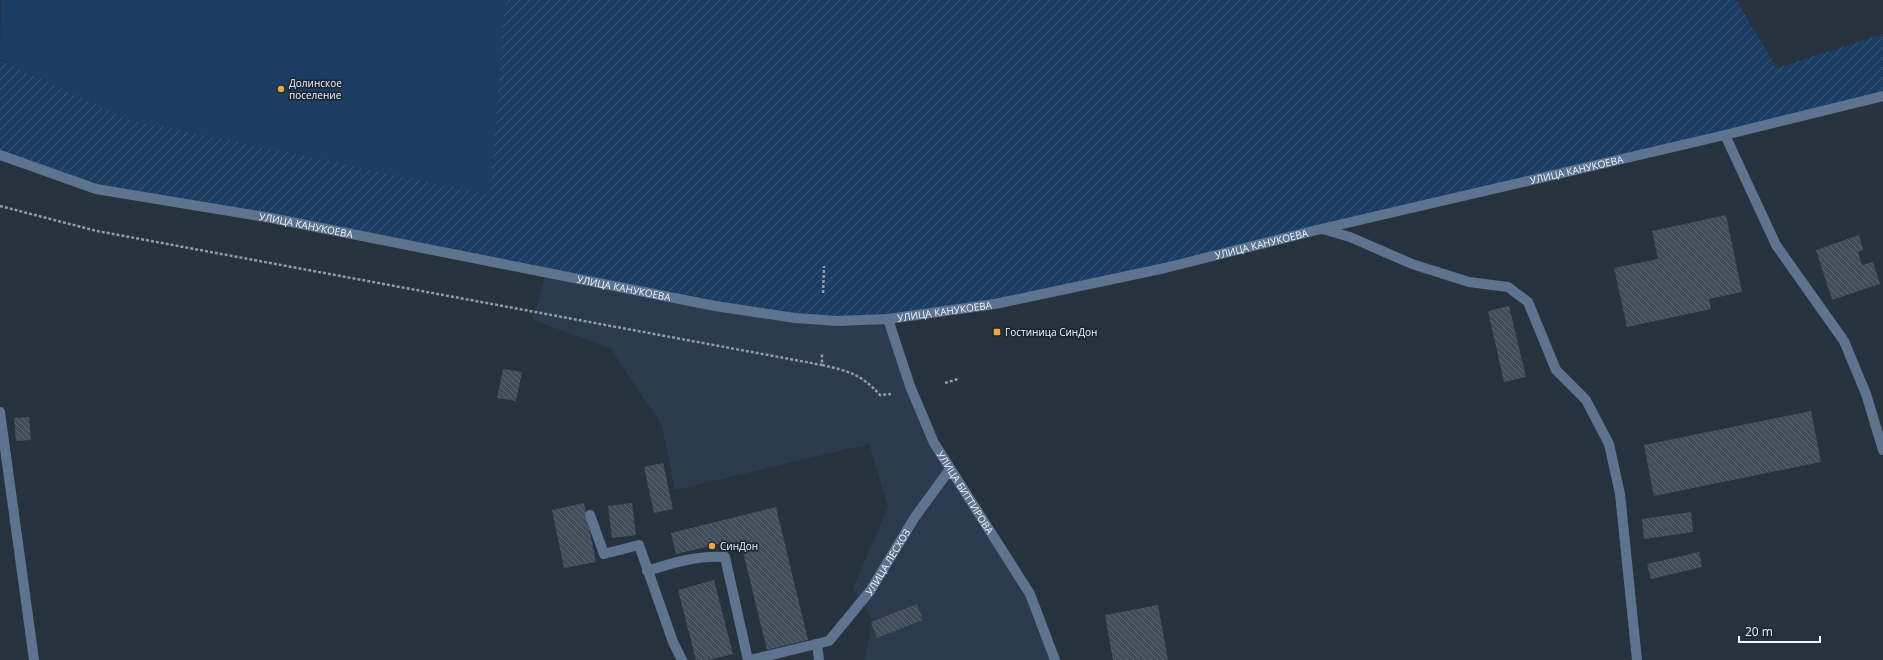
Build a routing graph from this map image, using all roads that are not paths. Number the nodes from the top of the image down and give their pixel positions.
1 (1883, 96) edge
2 (1725, 135) junction
3 (0, 155) edge
4 (1320, 229) junction
5 (888, 319) junction
6 (0, 412) edge
7 (1883, 450) edge
8 (950, 470) junction
9 (590, 515) dead end
10 (647, 572) junction
11 (817, 644) junction
12 (34, 660) edge
13 (682, 660) edge
14 (749, 660) edge
15 (819, 660) edge
16 (1055, 660) edge
17 (1638, 660) edge

1 - 2 street, УЛИЦА КАНУКОЕВА
2 - 4 street, УЛИЦА КАНУКОЕВА
2 - 7 street
3 - 5 street, УЛИЦА КАНУКОЕВА
4 - 5 street, УЛИЦА КАНУКОЕВА
4 - 17 street
5 - 8 street, УЛИЦА БИТТИРОВА
6 - 12 street
8 - 11 street, УЛИЦА ЛЕСХОЗ
8 - 16 street, УЛИЦА БИТТИРОВА
9 - 10 street
10 - 13 street
10 - 14 street
11 - 14 street, УЛИЦА ЛЕСХОЗ
11 - 15 street

